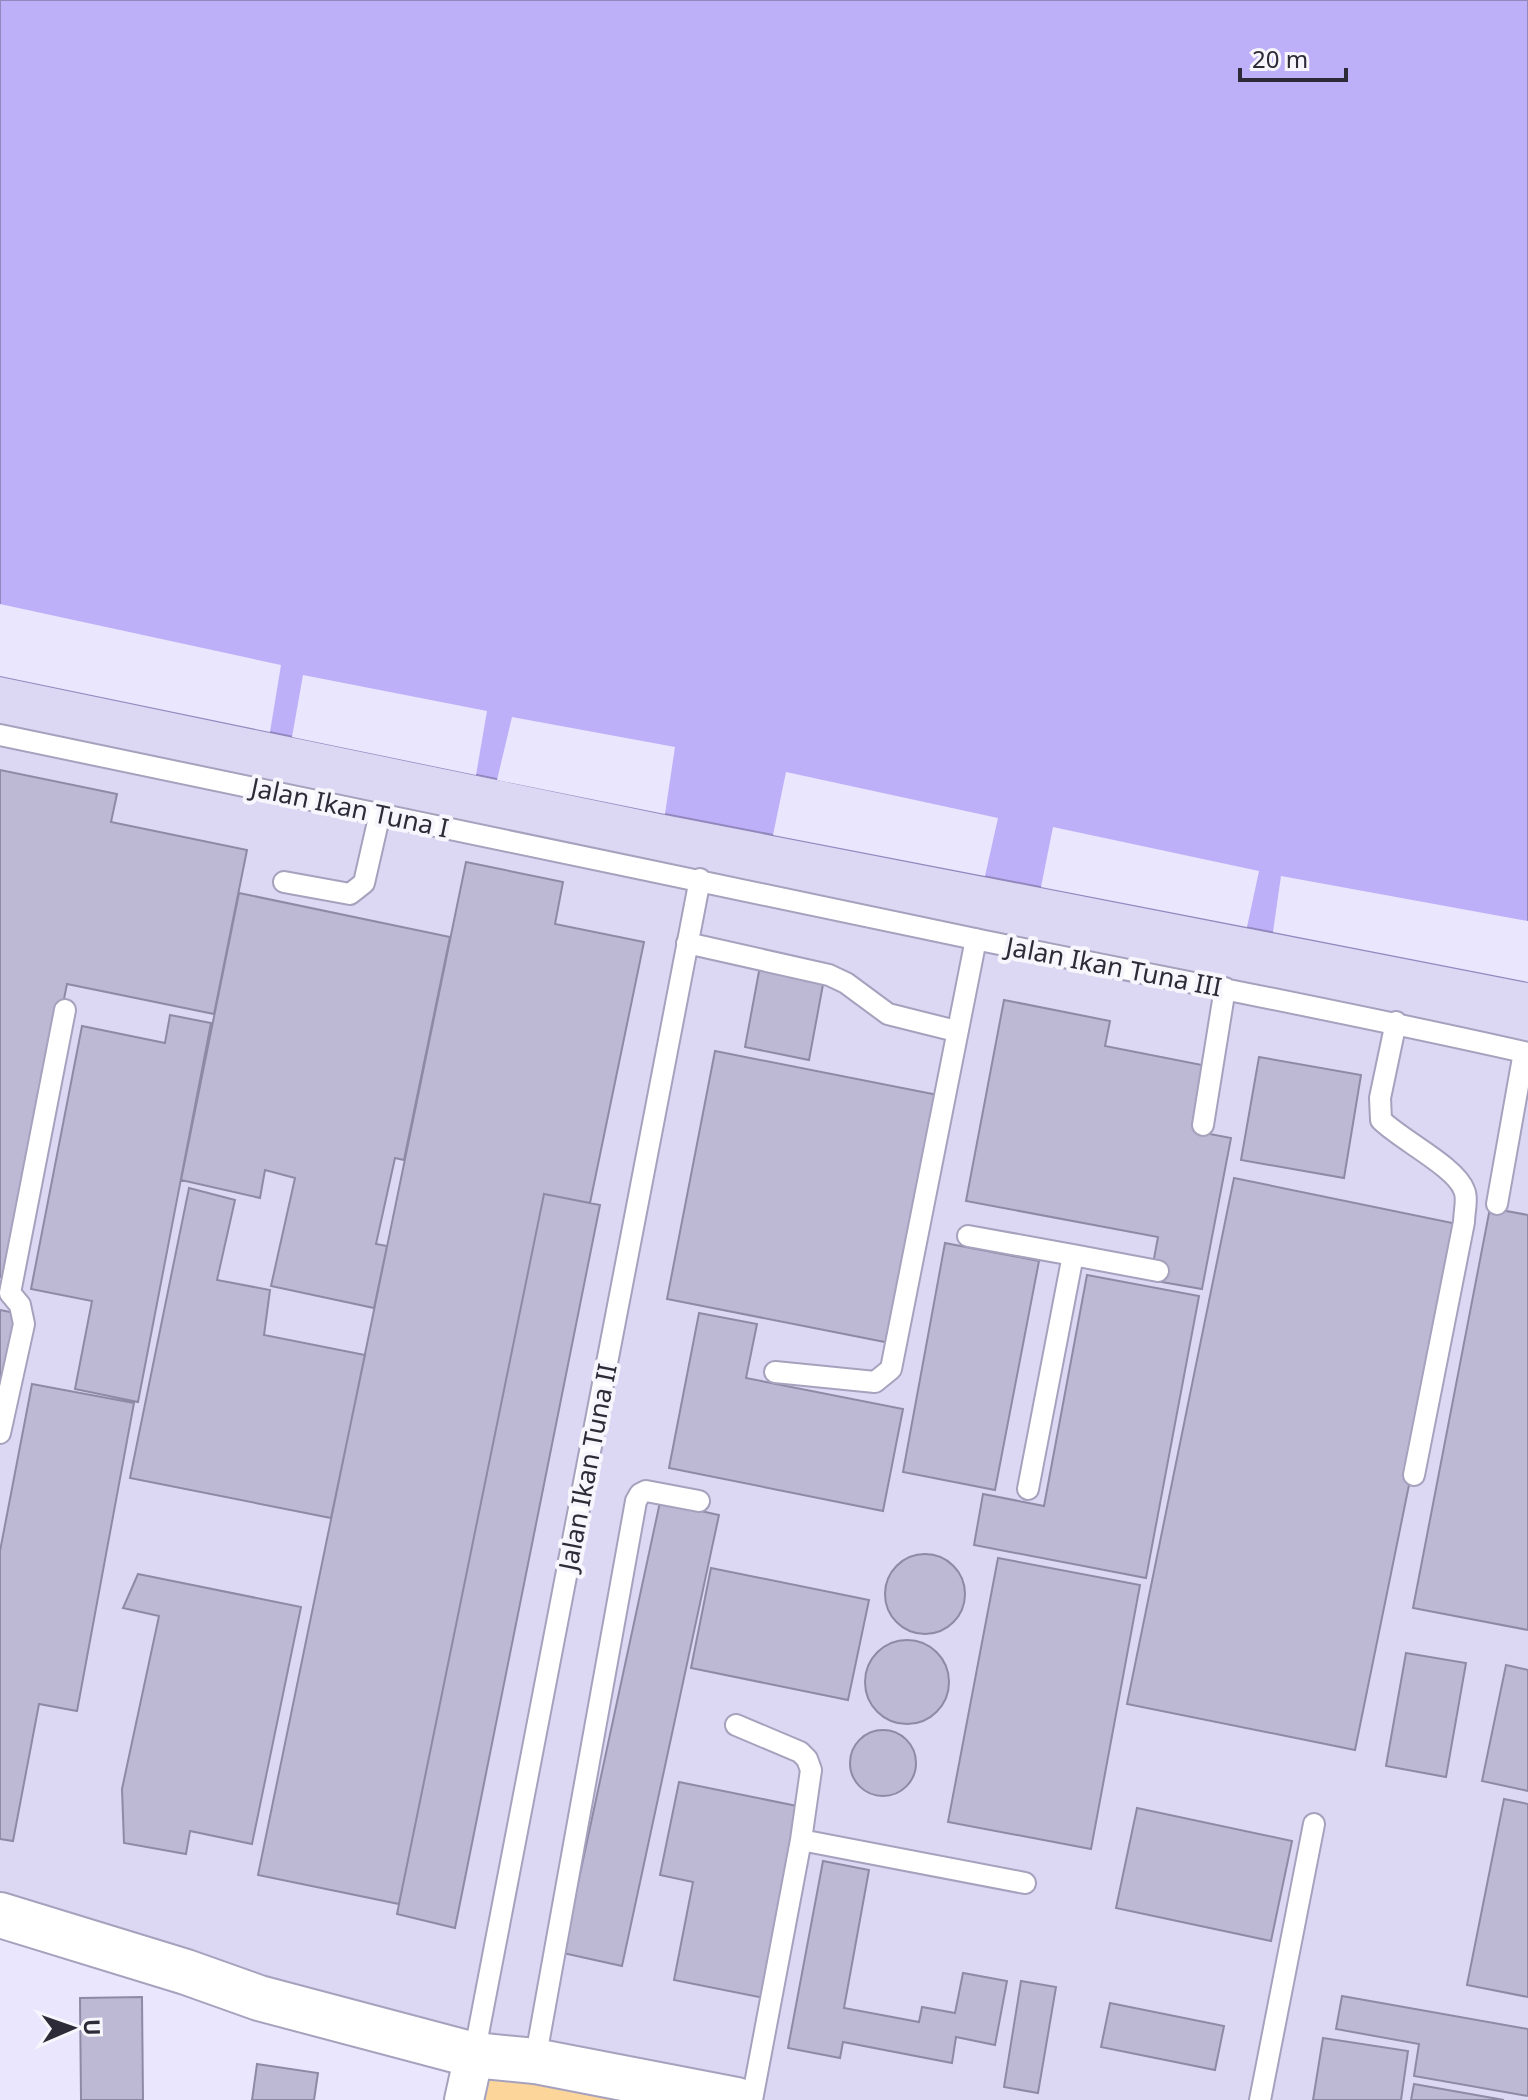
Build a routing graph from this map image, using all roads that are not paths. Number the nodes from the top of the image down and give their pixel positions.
1 (0, 735) edge
2 (380, 813) junction
3 (700, 879) junction
4 (284, 882) dead end
5 (976, 939) junction
6 (687, 943) junction
7 (1225, 988) junction
8 (65, 1010) dead end
9 (1396, 1022) junction
10 (956, 1031) junction
11 (1526, 1052) edge
12 (1203, 1125) dead end
13 (1497, 1204) dead end
14 (968, 1236) dead end
15 (1073, 1255) junction
16 (1158, 1271) dead end
17 (5, 1292) edge
18 (775, 1372) dead end
19 (0, 1433) edge
20 (1414, 1475) dead end
21 (1028, 1489) dead end
22 (699, 1501) dead end
23 (736, 1725) dead end
24 (1314, 1824) dead end
25 (801, 1840) junction
26 (1025, 1883) dead end
27 (0, 1915) edge
28 (474, 2055) junction
29 (535, 2061) junction
30 (464, 2100) edge
31 (737, 2100) edge
32 (752, 2100) edge
33 (1260, 2100) edge

1 - 2 lane, Jalan Ikan Tuna I
2 - 3 lane, Jalan Ikan Tuna I
2 - 4 lane
3 - 5 lane, Jalan Ikan Tuna III
3 - 6 lane, Jalan Ikan Tuna II
5 - 7 lane, Jalan Ikan Tuna III
5 - 10 lane
6 - 10 lane
6 - 28 lane, Jalan Ikan Tuna II
7 - 9 lane, Jalan Ikan Tuna III
7 - 12 lane
8 - 17 lane
9 - 11 lane, Jalan Ikan Tuna III
9 - 20 lane
10 - 18 lane
11 - 13 lane
14 - 15 lane
15 - 16 lane
15 - 21 lane
17 - 19 lane
22 - 29 lane
23 - 25 lane
24 - 33 lane
25 - 26 lane
25 - 32 lane
27 - 28 street
28 - 29 street
28 - 30 street
29 - 31 street

